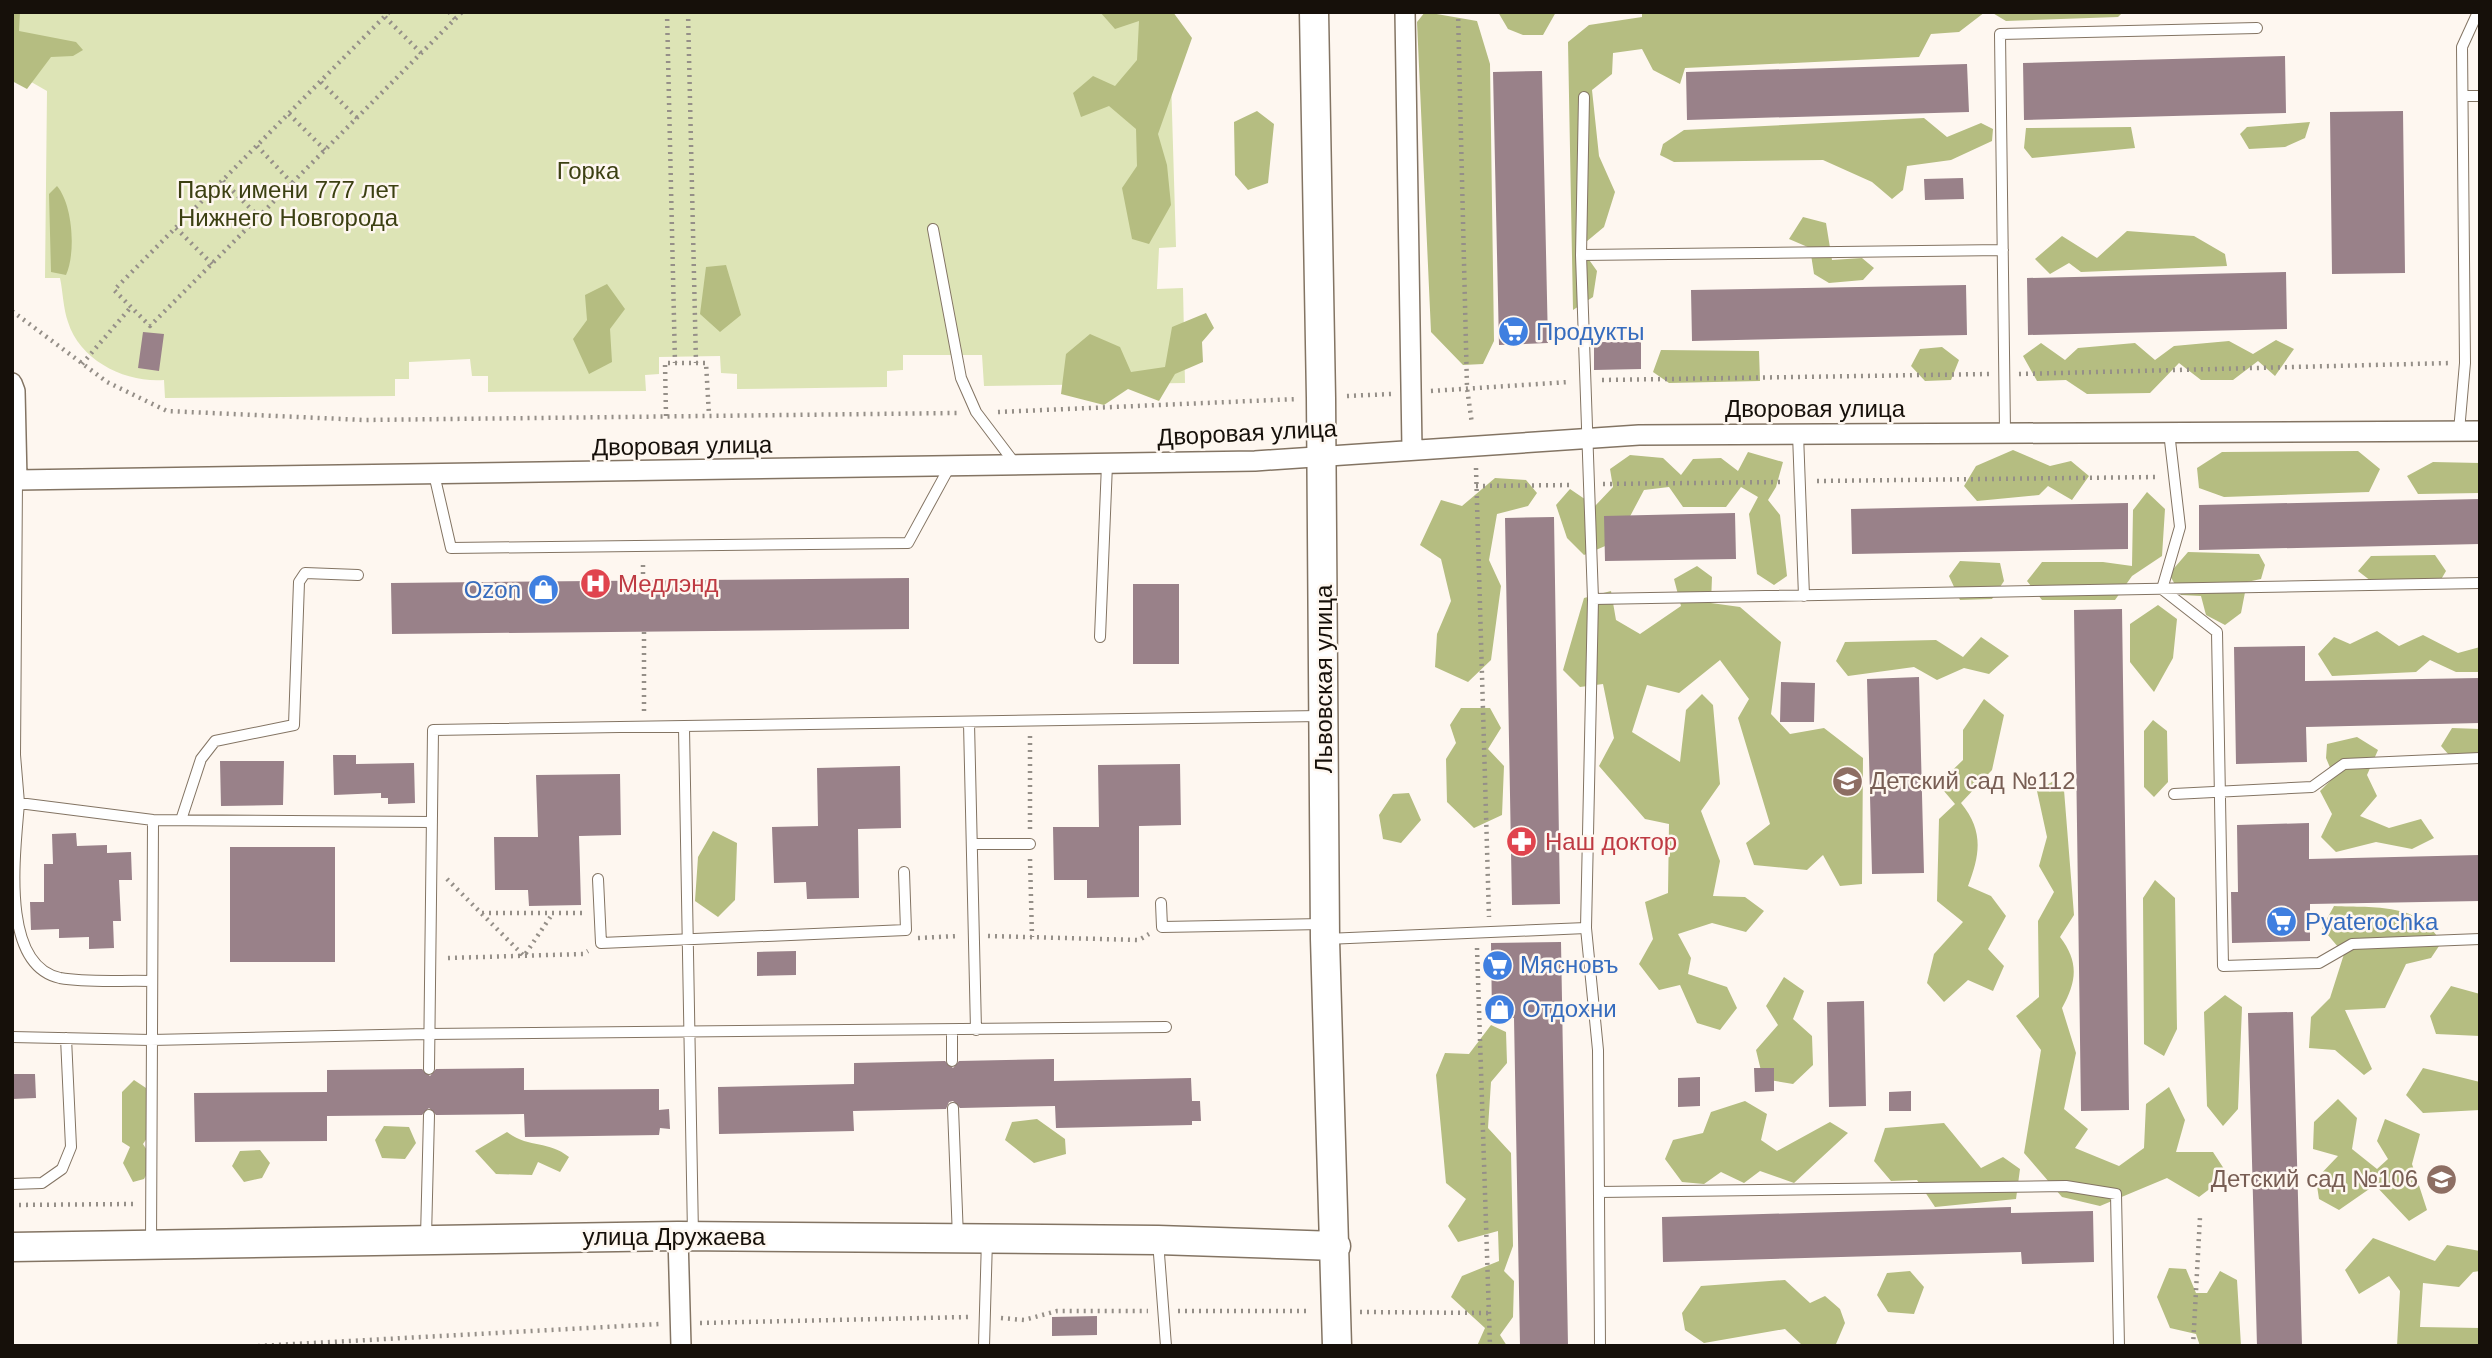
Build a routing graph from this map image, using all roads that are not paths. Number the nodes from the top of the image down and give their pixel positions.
1 (1314, 12) edge
2 (1405, 12) edge
3 (2478, 12) edge
4 (2257, 28) dead end
5 (2463, 96) junction
6 (2480, 96) edge
7 (1584, 97) dead end
8 (933, 229) dead end
9 (2003, 250) junction
10 (1581, 255) junction
11 (12, 383) edge
12 (2169, 431) junction
13 (2480, 431) edge
14 (2005, 432) junction
15 (2459, 432) junction
16 (1798, 434) junction
17 (1589, 438) junction
18 (1412, 449) junction
19 (1322, 454) junction
20 (1107, 464) junction
21 (1016, 465) junction
22 (950, 467) junction
23 (434, 474) junction
24 (17, 480) junction
25 (358, 575) dead end
26 (2480, 583) edge
27 (2162, 589) junction
28 (1804, 596) junction
29 (1593, 599) junction
30 (1100, 637) dead end
31 (14, 679) edge
32 (1324, 716) junction
33 (969, 723) junction
34 (684, 728) junction
35 (14, 755) edge
36 (2480, 758) edge
37 (2174, 794) dead end
38 (2220, 794) junction
39 (19, 803) junction
40 (153, 820) junction
41 (181, 820) junction
42 (432, 822) junction
43 (972, 844) junction
44 (1030, 844) dead end
45 (904, 872) dead end
46 (598, 879) dead end
47 (1161, 903) dead end
48 (1586, 928) junction
49 (1325, 931) junction
50 (2480, 939) edge
51 (687, 942) junction
52 (151, 981) junction
53 (1166, 1027) dead end
54 (952, 1030) junction
55 (976, 1030) junction
56 (688, 1031) junction
57 (428, 1034) junction
58 (12, 1037) edge
59 (66, 1038) junction
60 (151, 1040) junction
61 (952, 1061) dead end
62 (429, 1069) dead end
63 (953, 1108) dead end
64 (429, 1115) dead end
65 (12, 1184) edge
66 (1599, 1192) junction
67 (685, 1236) junction
68 (426, 1238) junction
69 (958, 1238) junction
70 (987, 1239) junction
71 (1158, 1240) junction
72 (151, 1245) junction
73 (1336, 1246) junction
74 (12, 1247) edge
75 (681, 1346) edge
76 (984, 1346) edge
77 (1166, 1346) edge
78 (1337, 1346) edge
79 (1600, 1346) edge
80 (2119, 1346) edge

1 - 19 main road, Львовская улица
2 - 18 street
3 - 5 lane
4 - 9 lane
5 - 6 lane
5 - 15 lane
7 - 10 lane
8 - 21 lane
9 - 10 lane
9 - 14 lane
10 - 17 lane
11 - 24 street
12 - 14 street, Дворовая улица
12 - 15 street, Дворовая улица
12 - 27 lane
13 - 15 street, Дворовая улица
14 - 16 street, Дворовая улица
16 - 17 street, Дворовая улица
16 - 28 lane
17 - 18 street, Дворовая улица
17 - 29 lane
18 - 19 street, Дворовая улица
19 - 20 street, Дворовая улица
19 - 32 main road, Львовская улица
20 - 21 street, Дворовая улица
20 - 30 lane
21 - 22 street, Дворовая улица
22 - 23 street, Дворовая улица
22 - 23 lane
23 - 24 street, Дворовая улица
24 - 31 lane
25 - 41 lane
26 - 27 lane
27 - 28 lane
27 - 38 lane
28 - 29 lane
29 - 48 lane
31 - 35 lane
32 - 33 lane
32 - 49 main road, Львовская улица
33 - 34 lane
33 - 43 lane
34 - 42 lane
34 - 51 lane
35 - 39 lane
36 - 38 lane
37 - 38 lane
38 - 50 lane
39 - 40 lane
39 - 52 lane
40 - 41 lane
40 - 52 lane
41 - 42 lane
42 - 57 lane
43 - 44 lane
43 - 55 lane
45 - 51 lane
46 - 51 lane
47 - 49 lane
48 - 49 lane
48 - 66 lane
49 - 73 main road, Львовская улица
51 - 56 lane
52 - 60 lane
53 - 55 lane
54 - 55 lane
54 - 56 lane
54 - 61 lane
56 - 57 lane
56 - 67 lane
57 - 60 lane
57 - 62 lane
58 - 59 lane
59 - 60 lane
59 - 65 lane
60 - 72 lane
63 - 69 lane
64 - 68 lane
66 - 79 lane
66 - 80 lane
67 - 68 main road, улица Дружаева
67 - 69 main road, улица Дружаева
67 - 75 street
68 - 72 main road, улица Дружаева
69 - 70 main road, улица Дружаева
70 - 71 main road, улица Дружаева
70 - 76 lane
71 - 73 main road, улица Дружаева
71 - 77 lane
72 - 74 main road, улица Дружаева
73 - 78 main road, Львовская улица

